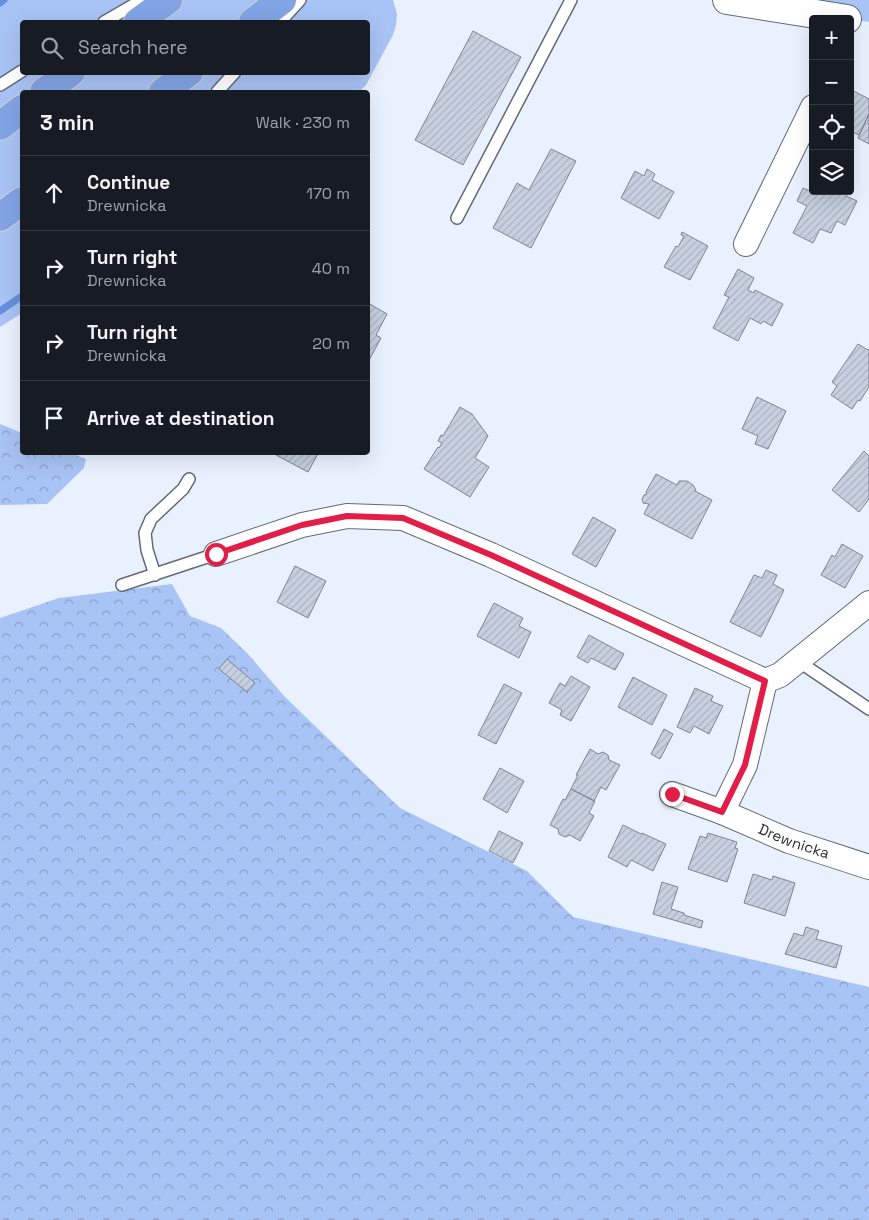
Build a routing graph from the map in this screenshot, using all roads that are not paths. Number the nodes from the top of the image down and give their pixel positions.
1 (142, 0) edge
2 (168, 0) edge
3 (282, 0) edge
4 (300, 0) edge
5 (572, 0) edge
6 (727, 0) edge
7 (823, 15) edge
8 (107, 20) edge
9 (141, 20) edge
10 (256, 20) edge
11 (282, 20) edge
12 (854, 20) edge
13 (869, 22) edge
14 (20, 72) edge
15 (67, 75) edge
16 (185, 75) edge
17 (232, 75) edge
18 (0, 85) edge
19 (47, 90) edge
20 (166, 90) edge
21 (219, 90) edge
22 (20, 111) edge
23 (809, 115) edge
24 (0, 126) edge
25 (20, 202) edge
26 (0, 217) edge
27 (458, 218) dead end
28 (746, 244) dead end
29 (189, 479) dead end
30 (216, 554) joint
31 (155, 575) junction
32 (122, 585) dead end
33 (869, 603) edge
34 (798, 661) junction
35 (765, 681) junction
36 (869, 709) edge
37 (672, 794) dead end
38 (722, 812) junction
39 (869, 867) edge

1 - 8 lane
2 - 9 highway
3 - 10 highway
4 - 11 lane
5 - 27 lane
6 - 7 street
12 - 13 street
14 - 18 lane
15 - 19 highway
16 - 20 highway
17 - 21 lane
22 - 24 highway
23 - 28 street
25 - 26 highway
29 - 31 lane
30 - 31 lane
30 - 35 street
31 - 32 lane
33 - 34 street
34 - 35 street
34 - 36 lane
35 - 38 street
37 - 38 street, Drewnicka
38 - 39 street, Drewnicka

